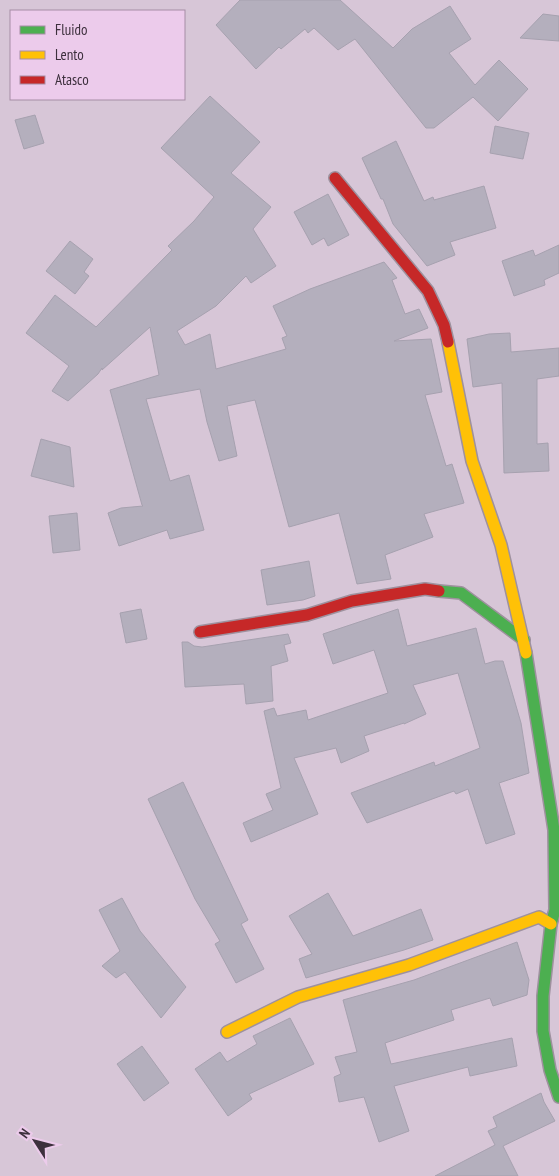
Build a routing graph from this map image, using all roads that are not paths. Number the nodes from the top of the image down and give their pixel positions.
1 (335, 178) dead end
2 (200, 632) dead end
3 (524, 640) junction
4 (551, 924) junction
5 (227, 1032) dead end
6 (559, 1097) edge

1 - 3 street
2 - 3 street
3 - 4 street
4 - 5 street
4 - 6 street

